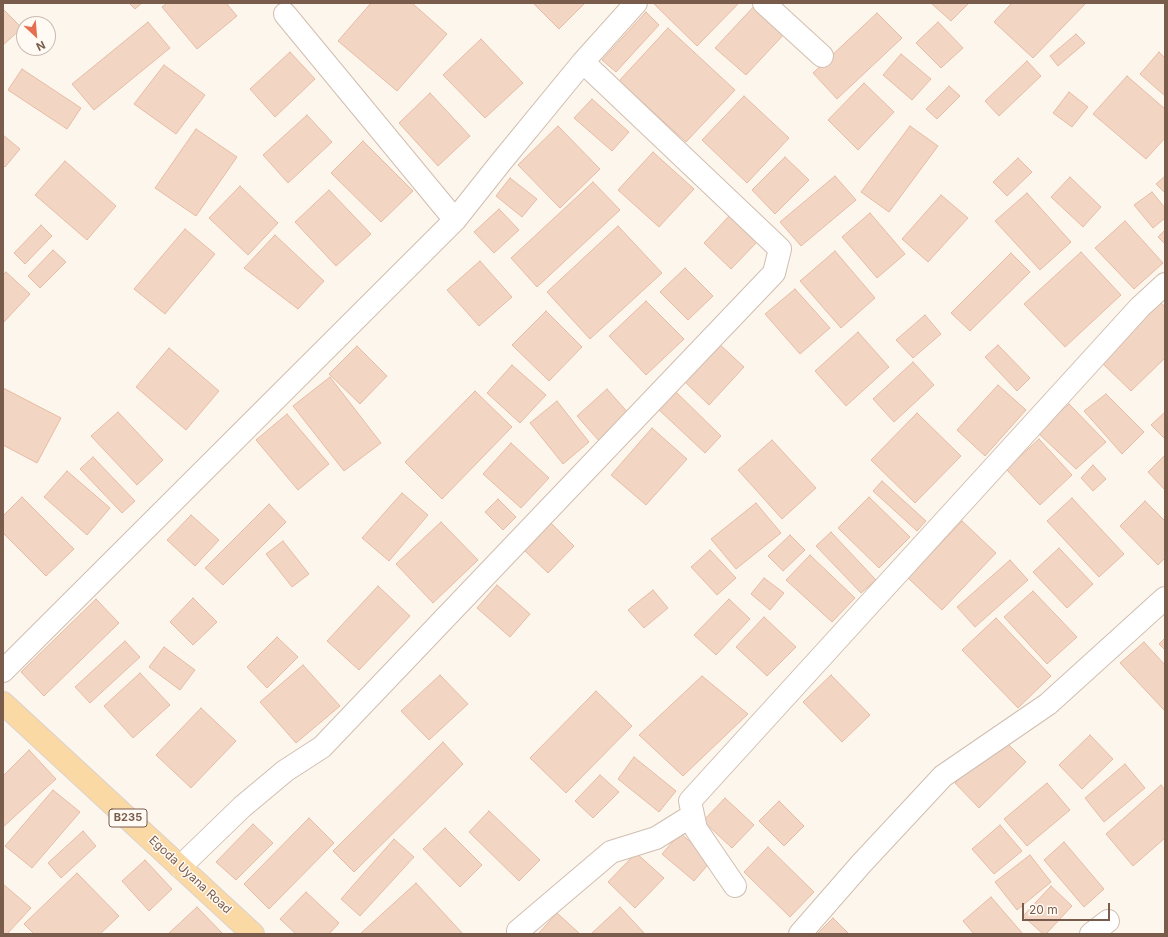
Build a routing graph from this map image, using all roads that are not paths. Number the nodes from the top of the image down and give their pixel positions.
1 (636, 3) edge
2 (764, 3) edge
3 (285, 14) dead end
4 (822, 56) dead end
5 (583, 62) junction
6 (455, 220) junction
7 (1165, 284) edge
8 (1165, 598) edge
9 (3, 671) edge
10 (3, 703) edge
11 (693, 815) junction
12 (180, 867) junction
13 (735, 886) dead end
14 (518, 931) dead end
15 (253, 934) edge
16 (800, 934) edge

1 - 5 street
2 - 4 street
3 - 6 street
5 - 6 street
5 - 12 street
6 - 9 street
7 - 11 street
8 - 16 street
10 - 12 main road, Egoda Uyana Road / B235
11 - 13 street
11 - 14 street
12 - 15 main road, Egoda Uyana Road / B235

